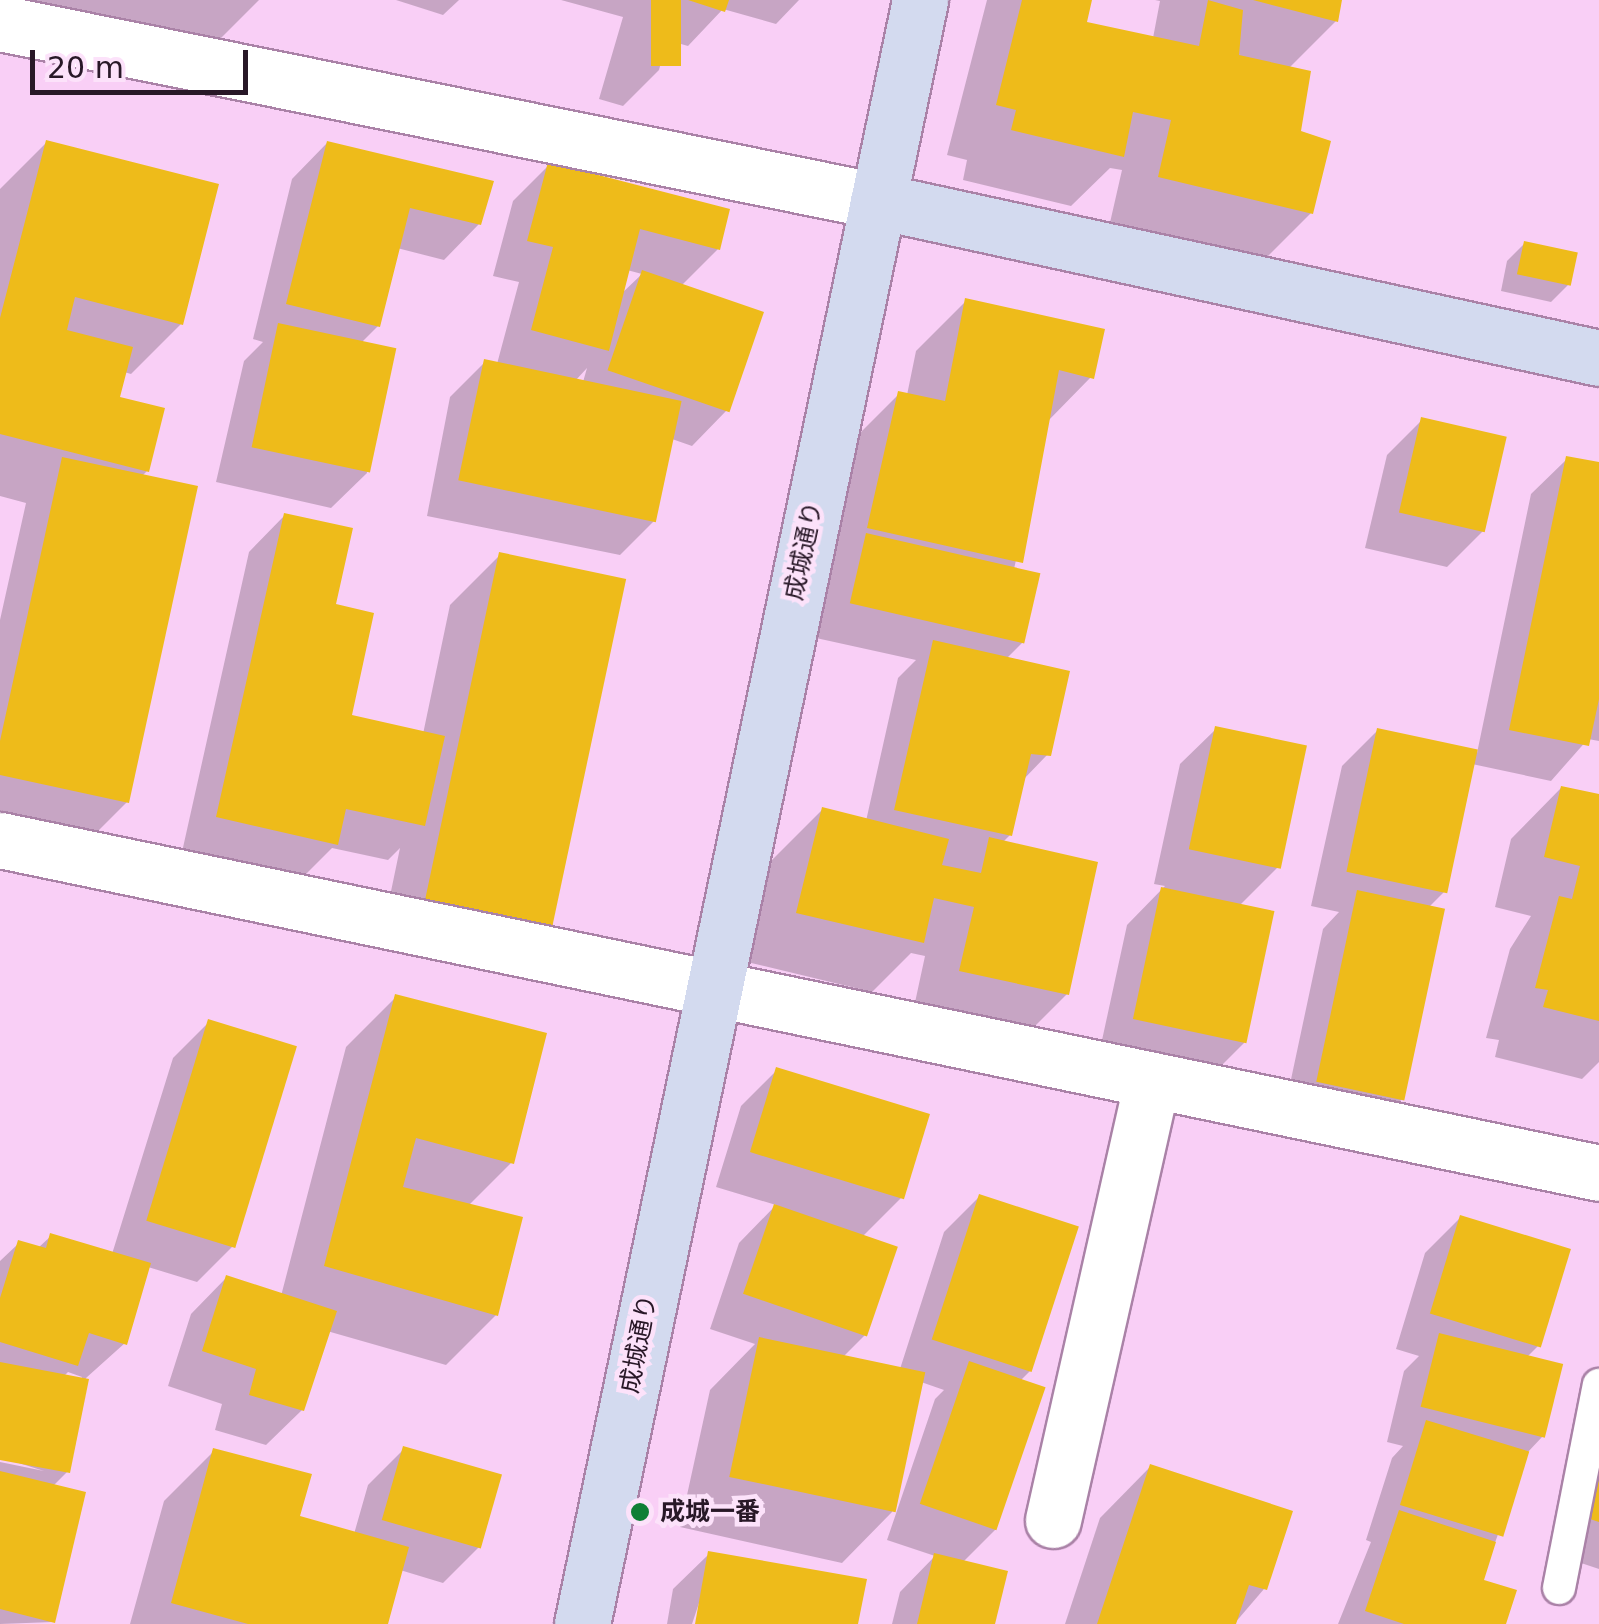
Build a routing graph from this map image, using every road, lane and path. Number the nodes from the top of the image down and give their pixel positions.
1 (920, 0) edge
2 (0, 23) edge
3 (878, 202) junction
4 (1599, 358) edge
5 (0, 840) edge
6 (711, 987) junction
7 (1152, 1080) junction
8 (1599, 1173) edge
9 (1599, 1386) edge
10 (1054, 1520) dead end
11 (1559, 1588) dead end
12 (582, 1624) edge

1 - 3 street, 成城通り
2 - 3 street
3 - 4 street
3 - 6 street, 成城通り
5 - 6 street
6 - 7 street
6 - 12 street, 成城通り
7 - 8 street
7 - 10 street
9 - 11 lane

